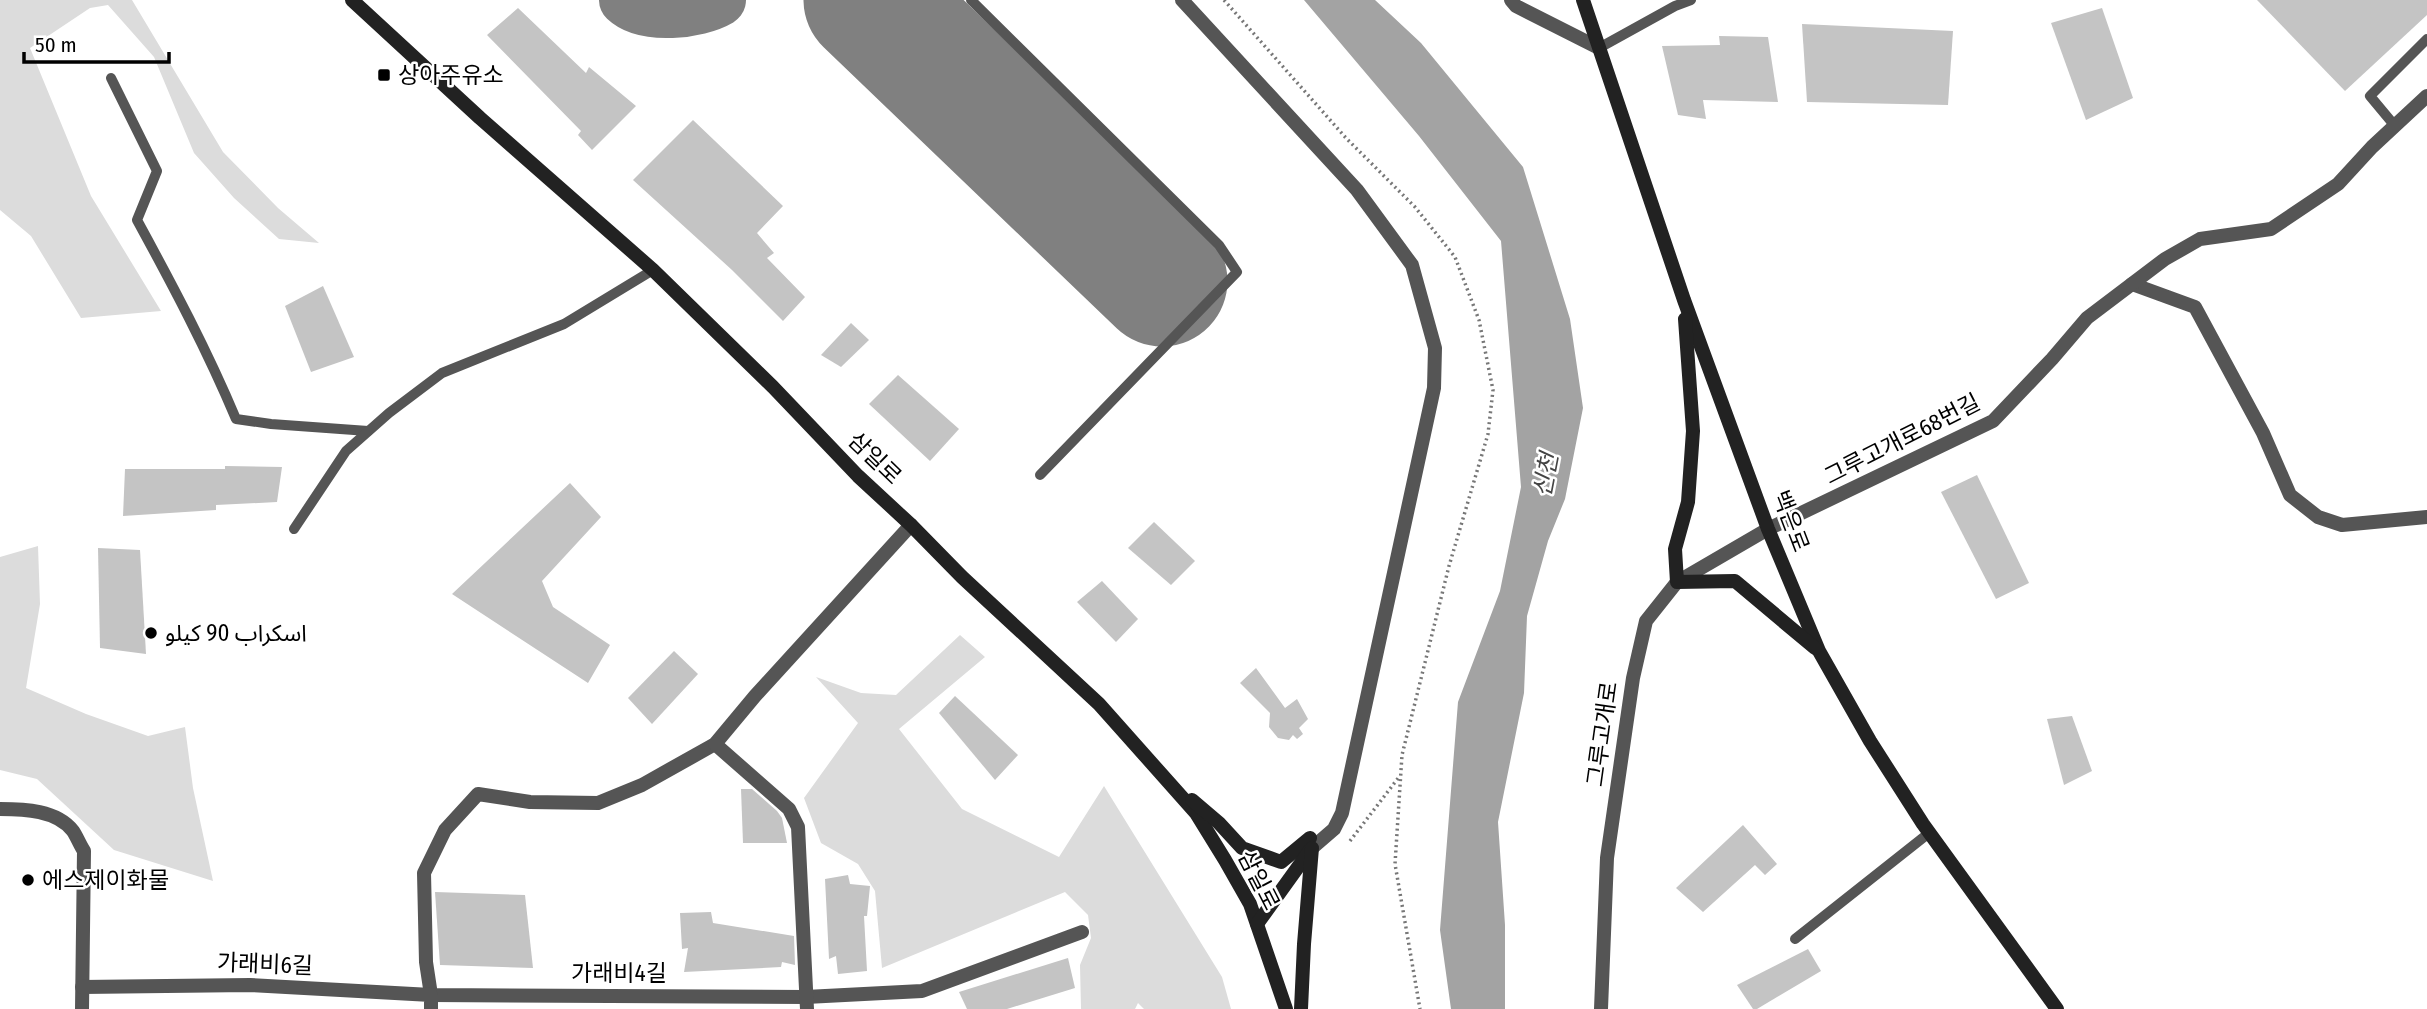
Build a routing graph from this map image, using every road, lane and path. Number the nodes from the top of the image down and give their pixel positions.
1 (352, 0) edge
2 (971, 0) edge
3 (1182, 0) edge
4 (1511, 0) edge
5 (1583, 0) edge
6 (1691, 0) edge
7 (2427, 39) edge
8 (1599, 48) junction
9 (111, 78) dead end
10 (2427, 96) edge
11 (2395, 126) junction
12 (653, 270) junction
13 (2133, 284) junction
14 (1684, 300) junction
15 (368, 431) junction
16 (1040, 475) dead end
17 (2427, 517) edge
18 (911, 524) junction
19 (1768, 528) junction
20 (294, 529) dead end
21 (1678, 582) junction
22 (1819, 651) junction
23 (715, 744) junction
24 (1161, 773) junction
25 (1401, 775) dead end
26 (0, 809) edge
27 (1929, 832) junction
28 (1350, 841) dead end
29 (1311, 843) junction
30 (1257, 924) junction
31 (1082, 932) dead end
32 (1795, 939) dead end
33 (82, 987) junction
34 (431, 1002) edge
35 (807, 1003) edge
36 (82, 1009) edge
37 (1286, 1009) edge
38 (1301, 1009) edge
39 (1601, 1009) edge
40 (2057, 1009) edge

1 - 12 main road, 삼일로
2 - 16 lane
3 - 29 street
4 - 8 street
5 - 8 main road, 백은로
6 - 8 lane
7 - 11 lane
8 - 14 main road, 백은로
9 - 15 lane
10 - 11 street, 그루고개로68번길
11 - 13 street, 그루고개로68번길
12 - 15 lane
12 - 18 main road, 삼일로
13 - 17 street
13 - 19 street, 그루고개로68번길
14 - 19 main road, 백은로
14 - 21 main road
15 - 20 lane
18 - 23 street
18 - 24 main road, 삼일로
19 - 21 street, 그루고개로
19 - 22 main road, 백은로
21 - 22 main road
21 - 39 street, 그루고개로
22 - 27 main road, 백은로
23 - 34 street
23 - 35 street
24 - 29 main road
24 - 30 main road, 삼일로
25 - 28 path
26 - 33 street
27 - 32 lane
27 - 40 main road, 백은로
29 - 30 main road
29 - 38 main road
30 - 37 main road, 삼일로
31 - 35 street, 가래비4길
33 - 34 street, 가래비6길
33 - 36 street
34 - 35 street, 가래비4길

